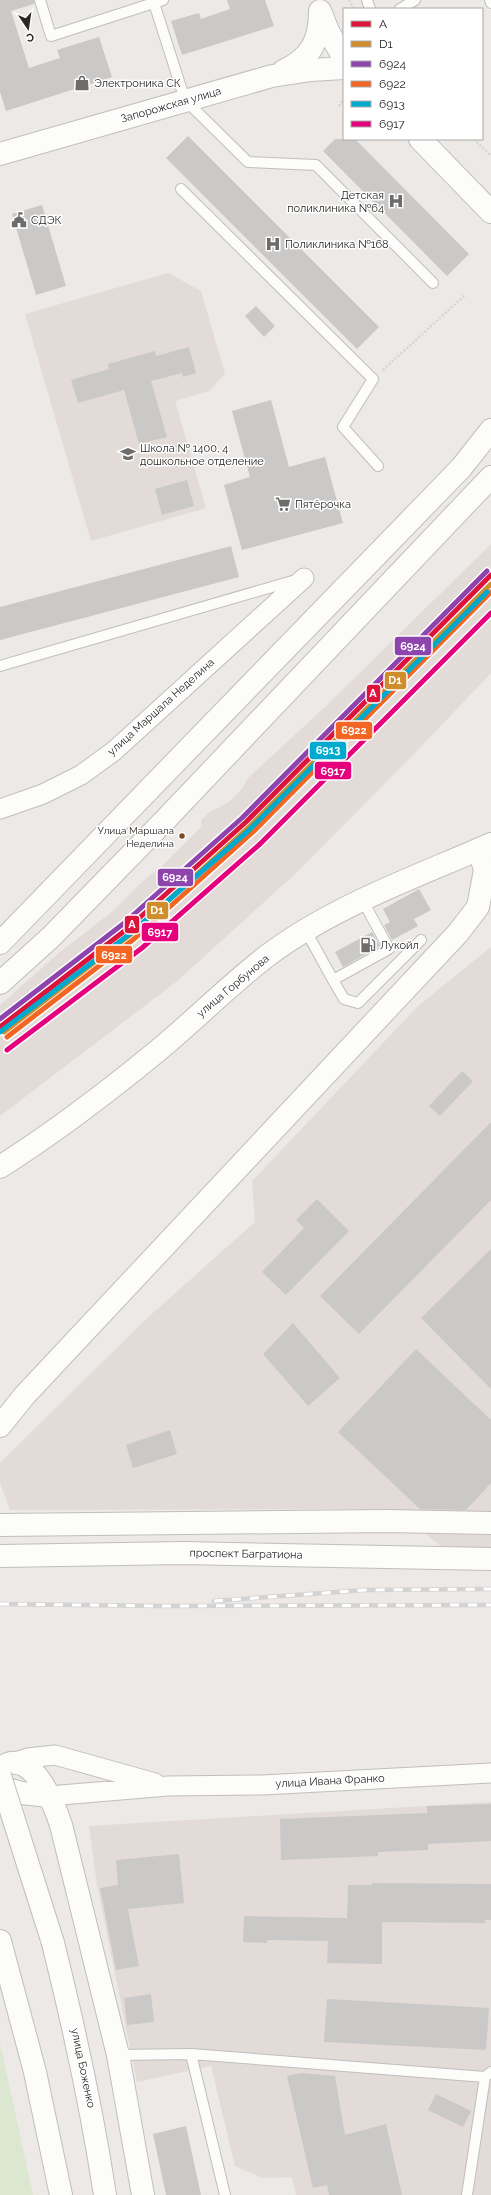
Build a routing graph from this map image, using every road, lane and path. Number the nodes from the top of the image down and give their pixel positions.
1 (40, 0) edge
2 (415, 0) edge
3 (159, 2) edge
4 (318, 5) edge
5 (402, 8) edge
6 (342, 49) edge
7 (343, 68) edge
8 (272, 76) junction
9 (185, 100) junction
10 (343, 100) edge
11 (339, 106) dead end
12 (421, 140) edge
13 (475, 140) edge
14 (0, 154) edge
15 (491, 156) edge
16 (180, 189) dead end
17 (489, 212) edge
18 (433, 283) dead end
19 (465, 294) dead end
20 (373, 379) junction
21 (491, 430) edge
22 (378, 466) dead end
23 (491, 477) edge
24 (304, 578) joint
25 (0, 666) edge
26 (0, 810) edge
27 (485, 847) edge
28 (363, 901) junction
29 (306, 931) junction
30 (421, 940) dead end
31 (0, 943) edge
32 (333, 980) junction
33 (0, 983) edge
34 (0, 1167) edge
35 (25, 1395) junction
36 (0, 1415) edge
37 (0, 1426) edge
38 (491, 1523) edge
39 (0, 1525) edge
40 (0, 1556) edge
41 (491, 1558) edge
42 (4, 1769) edge
43 (491, 1773) edge
44 (168, 1786) junction
45 (0, 1787) edge
46 (49, 1796) junction
47 (0, 1941) edge
48 (192, 2054) junction
49 (118, 2055) junction
50 (488, 2074) edge
51 (61, 2195) edge
52 (105, 2195) edge
53 (142, 2195) edge
54 (225, 2195) edge
55 (467, 2195) edge

1 - 3 lane
2 - 5 lane
3 - 9 lane
4 - 6 street
4 - 8 street
7 - 8 street, Запорожская улица
8 - 9 street, Запорожская улица
9 - 14 street, Запорожская улица
9 - 18 lane
10 - 11 path
12 - 17 street
13 - 15 path
16 - 20 lane
19 - 20 path
20 - 22 lane
21 - 31 street
23 - 33 street
24 - 25 lane
24 - 26 street, улица Маршала Неделина
27 - 28 street, улица Горбунова
27 - 35 street
28 - 29 street, улица Горбунова
28 - 32 lane
29 - 32 lane
29 - 34 street, улица Горбунова
30 - 32 lane
35 - 36 street
35 - 37 street
38 - 39 street
40 - 41 street, проспект Багратиона
42 - 44 street, улица Ивана Франко
42 - 46 street
42 - 52 street, улица Боженко, bridge
43 - 44 street, улица Ивана Франко
44 - 46 street, улица Ивана Франко
45 - 46 street, улица Ивана Франко
46 - 49 street
47 - 51 street
48 - 49 lane
48 - 50 lane
48 - 54 lane
49 - 53 street
50 - 55 lane

